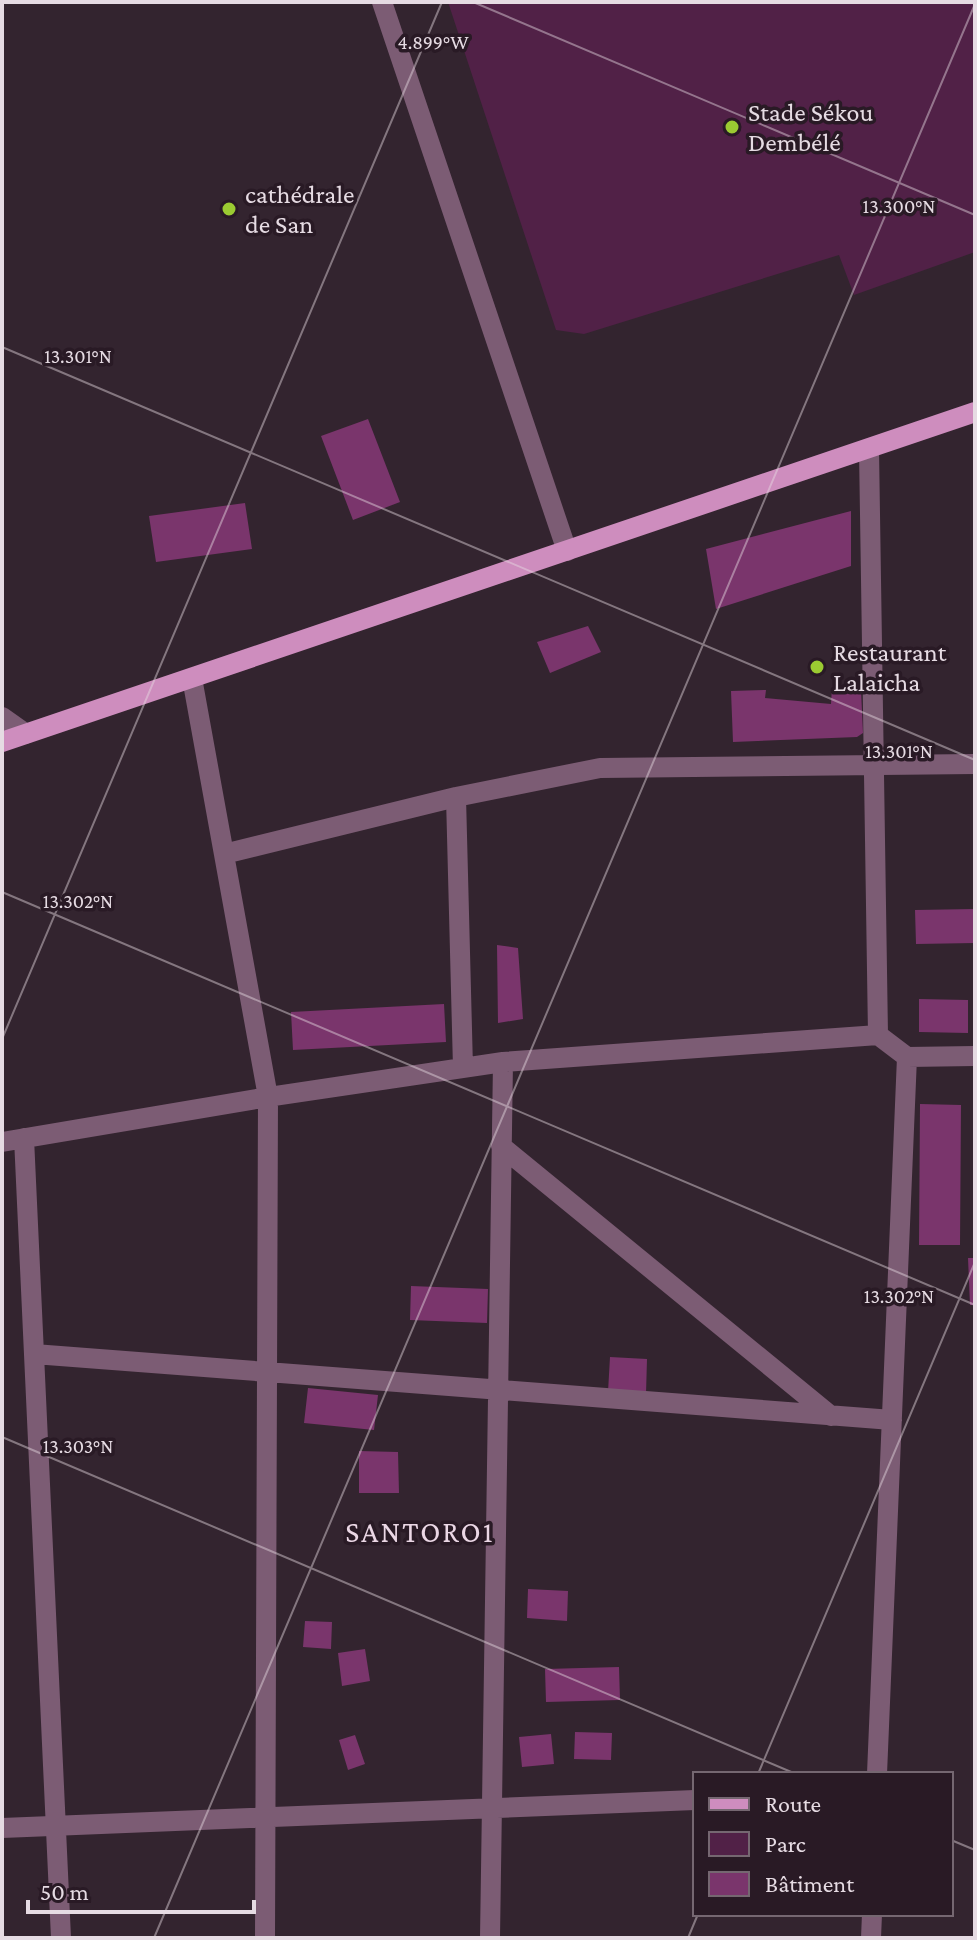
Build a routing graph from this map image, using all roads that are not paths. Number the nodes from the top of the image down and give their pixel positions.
1 (382, 2) edge
2 (975, 412) edge
3 (869, 449) junction
4 (567, 551) junction
5 (192, 678) junction
6 (2, 717) edge
7 (26, 734) junction
8 (2, 742) edge
9 (975, 764) edge
10 (873, 765) junction
11 (456, 797) junction
12 (224, 854) junction
13 (878, 1035) junction
14 (975, 1056) edge
15 (907, 1057) junction
16 (503, 1062) junction
17 (463, 1068) junction
18 (268, 1097) junction
19 (24, 1138) junction
20 (2, 1142) edge
21 (501, 1146) junction
22 (34, 1354) junction
23 (267, 1372) junction
24 (498, 1390) junction
25 (831, 1416) junction
26 (892, 1420) junction
27 (877, 1772) edge
28 (693, 1800) edge
29 (492, 1808) junction
30 (265, 1817) junction
31 (56, 1826) junction
32 (2, 1828) edge
33 (872, 1916) edge
34 (61, 1938) edge
35 (265, 1938) edge
36 (490, 1938) edge
37 (871, 1938) edge

1 - 4 street
2 - 3 main road
3 - 4 main road
3 - 10 street
4 - 5 main road
5 - 7 main road
5 - 12 street
6 - 7 street
7 - 8 main road
9 - 10 street
10 - 11 street
10 - 13 street
11 - 12 street
11 - 17 street
12 - 18 street
13 - 15 street
13 - 16 street
14 - 15 street
15 - 26 street
16 - 17 street
16 - 21 street
17 - 18 street
18 - 19 street
18 - 23 street
19 - 20 street
19 - 22 street
21 - 24 street
21 - 25 street
22 - 23 street
22 - 31 street
23 - 24 street
23 - 30 street
24 - 25 street
24 - 29 street
25 - 26 street
26 - 27 street
28 - 29 street
29 - 30 street
29 - 36 street
30 - 31 street
30 - 35 street
31 - 32 street
31 - 34 street
33 - 37 street

